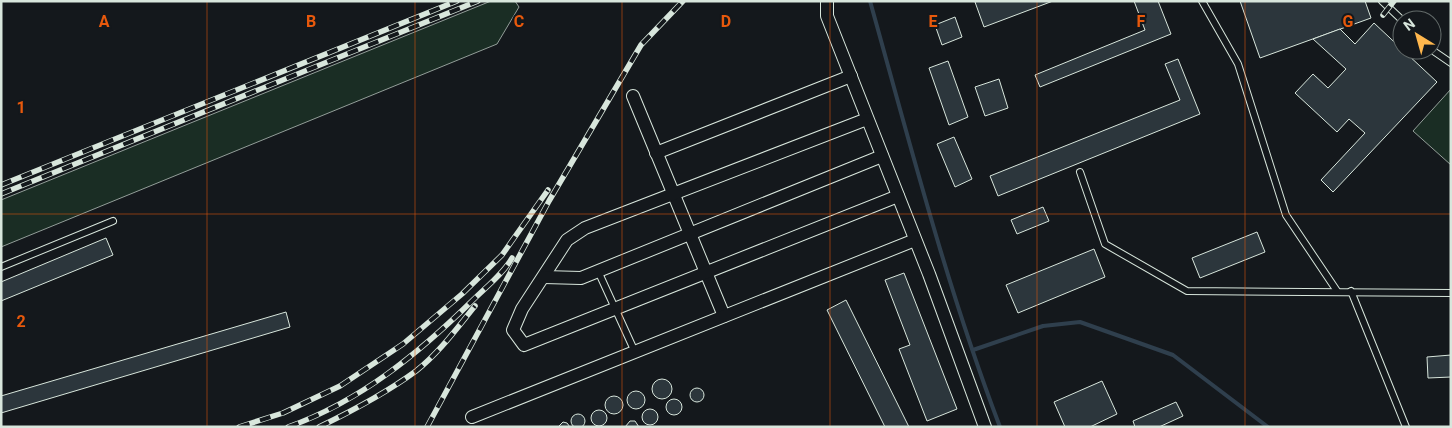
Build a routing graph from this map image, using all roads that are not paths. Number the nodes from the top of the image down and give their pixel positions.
1 (827, 1) edge
2 (1202, 1) edge
3 (1382, 1) edge
4 (1392, 10) edge
5 (851, 76) junction
6 (633, 96) dead end
7 (867, 119) junction
8 (656, 153) junction
9 (882, 156) junction
10 (1080, 172) dead end
11 (673, 194) junction
12 (898, 196) junction
13 (113, 221) dead end
14 (690, 234) junction
15 (915, 240) junction
16 (1, 267) edge
17 (598, 271) junction
18 (706, 271) junction
19 (544, 277) junction
20 (1337, 291) junction
21 (1351, 291) junction
22 (1451, 293) edge
23 (615, 308) junction
24 (724, 316) junction
25 (636, 352) junction
26 (472, 417) dead end
27 (985, 427) edge
28 (1406, 427) edge

1 - 5 street
2 - 20 lane
3 - 4 lane
5 - 7 street
5 - 8 street
6 - 8 street
7 - 9 street
7 - 11 street
8 - 11 street
9 - 12 street
9 - 14 street
10 - 20 lane
11 - 14 street
11 - 19 street
12 - 15 street
12 - 18 street
13 - 16 lane
14 - 17 street
14 - 18 street
15 - 24 street
15 - 27 street
17 - 19 street
17 - 23 lane
18 - 23 street
18 - 24 street
19 - 23 street
20 - 21 lane
21 - 22 lane
21 - 28 lane
23 - 25 lane
24 - 25 street
25 - 26 street

